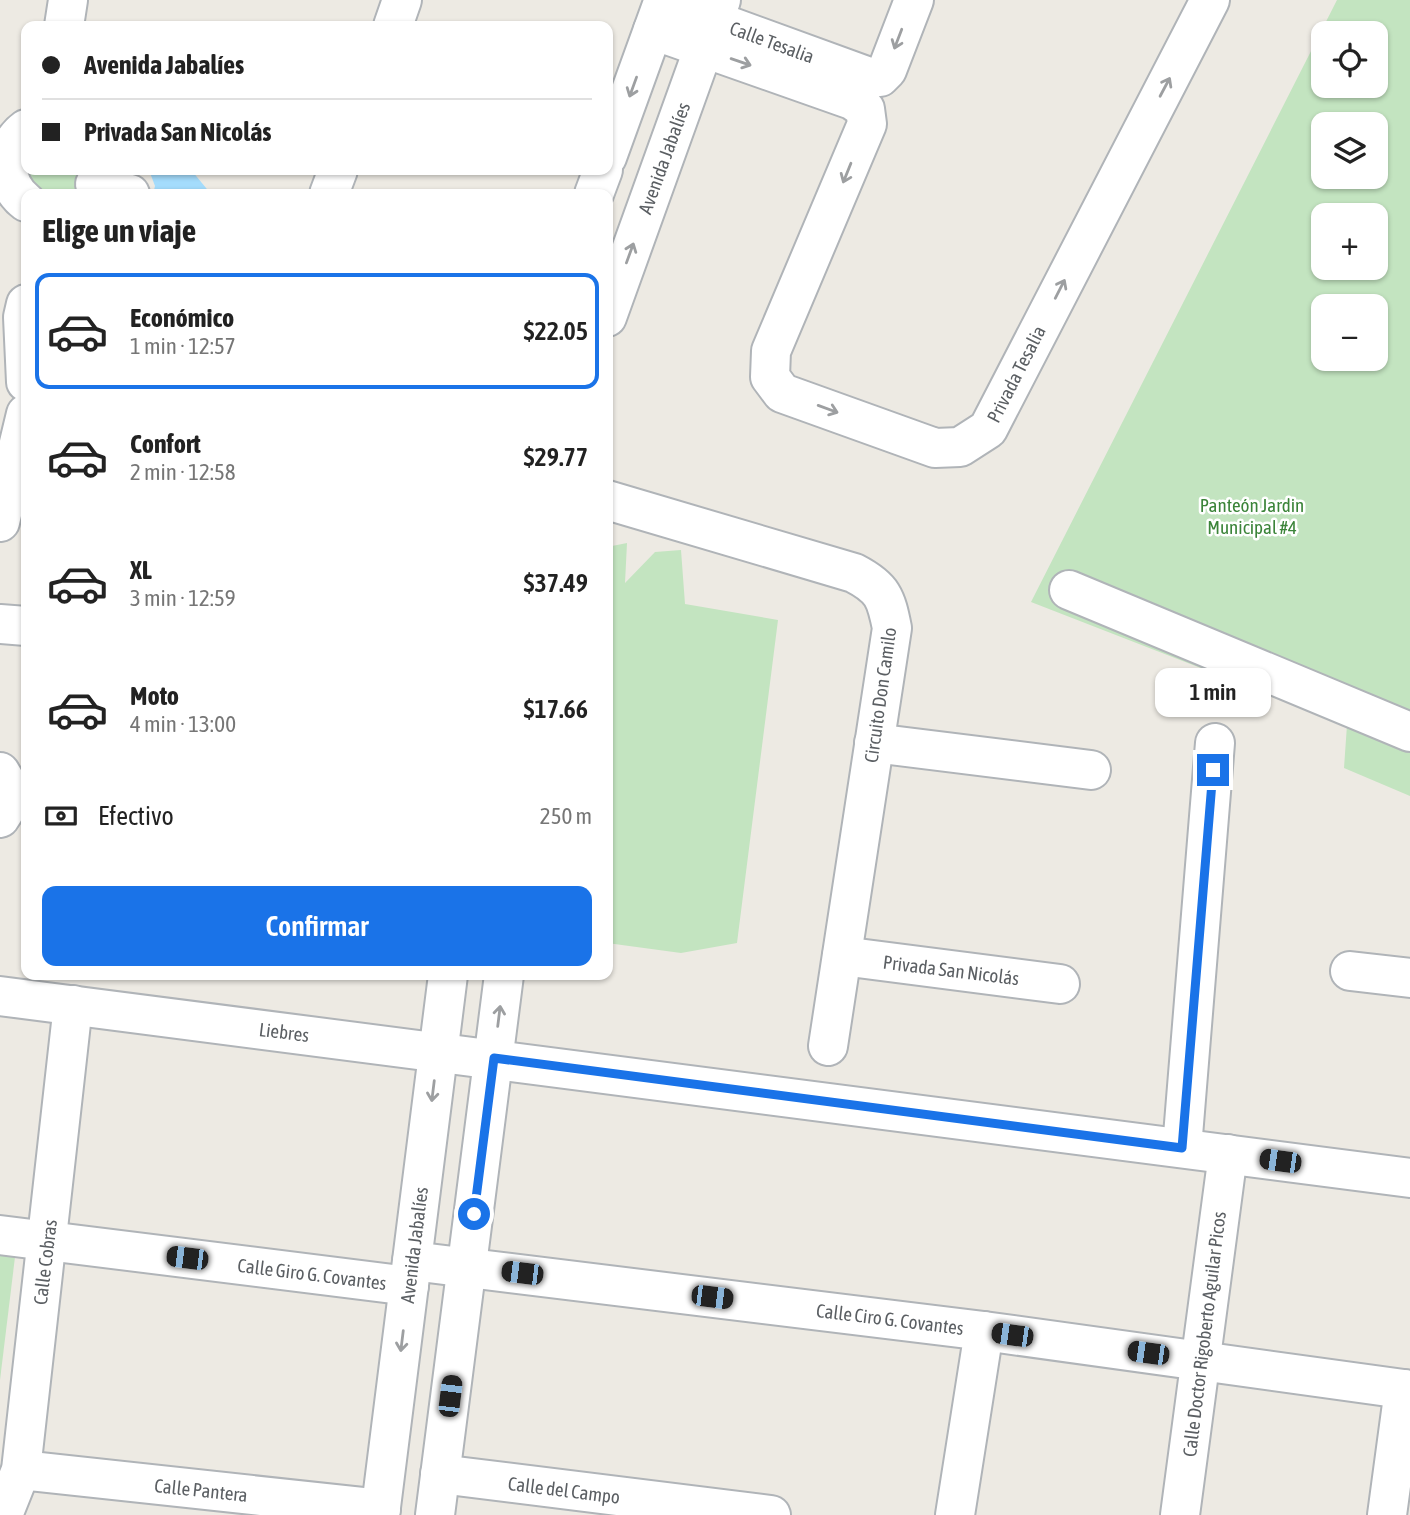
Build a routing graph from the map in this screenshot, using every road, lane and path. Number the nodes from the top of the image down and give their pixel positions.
1 (68, 0) edge
2 (402, 0) edge
3 (914, 0) edge
4 (1210, 0) edge
5 (660, 11) edge
6 (65, 21) edge
7 (395, 21) edge
8 (713, 23) edge
9 (872, 93) junction
10 (21, 134) edge
11 (613, 140) edge
12 (21, 196) edge
13 (613, 300) edge
14 (21, 435) edge
15 (613, 502) edge
16 (0, 522) edge
17 (1069, 590) dead end
18 (0, 624) edge
19 (21, 626) edge
20 (1410, 732) edge
21 (874, 743) junction
22 (1215, 743) dead end
23 (1091, 770) dead end
24 (0, 772) edge
25 (0, 817) edge
26 (842, 956) junction
27 (1350, 971) dead end
28 (1410, 978) edge
29 (447, 980) edge
30 (503, 980) edge
31 (1060, 984) dead end
32 (0, 996) edge
33 (73, 1005) junction
34 (828, 1046) dead end
35 (438, 1051) junction
36 (494, 1058) junction
37 (1182, 1148) junction
38 (1228, 1154) junction
39 (1410, 1178) edge
40 (0, 1235) edge
41 (48, 1240) junction
42 (467, 1266) junction
43 (410, 1273) junction
44 (984, 1331) junction
45 (1202, 1360) junction
46 (1407, 1390) edge
47 (21, 1470) junction
48 (440, 1474) junction
49 (380, 1512) edge
50 (3, 1515) edge
51 (435, 1515) edge
52 (771, 1515) edge
53 (955, 1515) edge
54 (1180, 1515) edge
55 (1387, 1515) edge

1 - 6 street
2 - 7 street
3 -> 9 street, Privada Tesalia
9 -> 4 street, Privada Tesalia
5 - 8 street, Calle Tesalia
5 -> 11 street
8 - 9 street, Calle Tesalia
13 -> 8 street, Avenida Jabalíes
10 - 12 street
14 - 16 street
15 - 21 street, Circuito Don Camilo
17 - 20 street
18 - 19 street
21 - 23 street
21 - 26 street, Circuito Don Camilo
22 - 37 street
24 - 25 street
26 - 31 street, Privada San Nicolás
26 - 34 street, Circuito Don Camilo
27 - 28 street
29 - 35 street, Avenida Jabalíes
36 -> 30 street
32 - 33 street, Liebres
33 - 35 street, Liebres
33 - 41 street, Calle Cobras
35 - 36 street, Liebres
35 -> 43 street, Avenida Jabalíes
36 - 37 street, Liebres
36 - 42 street
37 - 38 street, Liebres
38 - 39 street, Liebres
38 - 45 street, Calle Doctor Rigoberto Aguilar Picos
40 - 41 street, Calle Giro G. Covantes
41 - 43 street, Calle Giro G. Covantes
41 - 47 street, Calle Cobras
42 - 43 street, Calle Ciro G. Covantes
42 - 44 street, Calle Ciro G. Covantes
42 - 48 street
43 -> 49 street, Avenida Jabalíes
44 - 45 street, Calle Ciro G. Covantes
44 - 53 street
45 - 46 street, Calle Ciro G. Covantes
45 - 54 street, Calle Doctor Rigoberto Aguilar Picos
46 - 55 street
47 - 49 street, Calle Pantera
47 - 50 street, Calle Cobras
48 - 51 street
48 - 52 street, Calle del Campo

